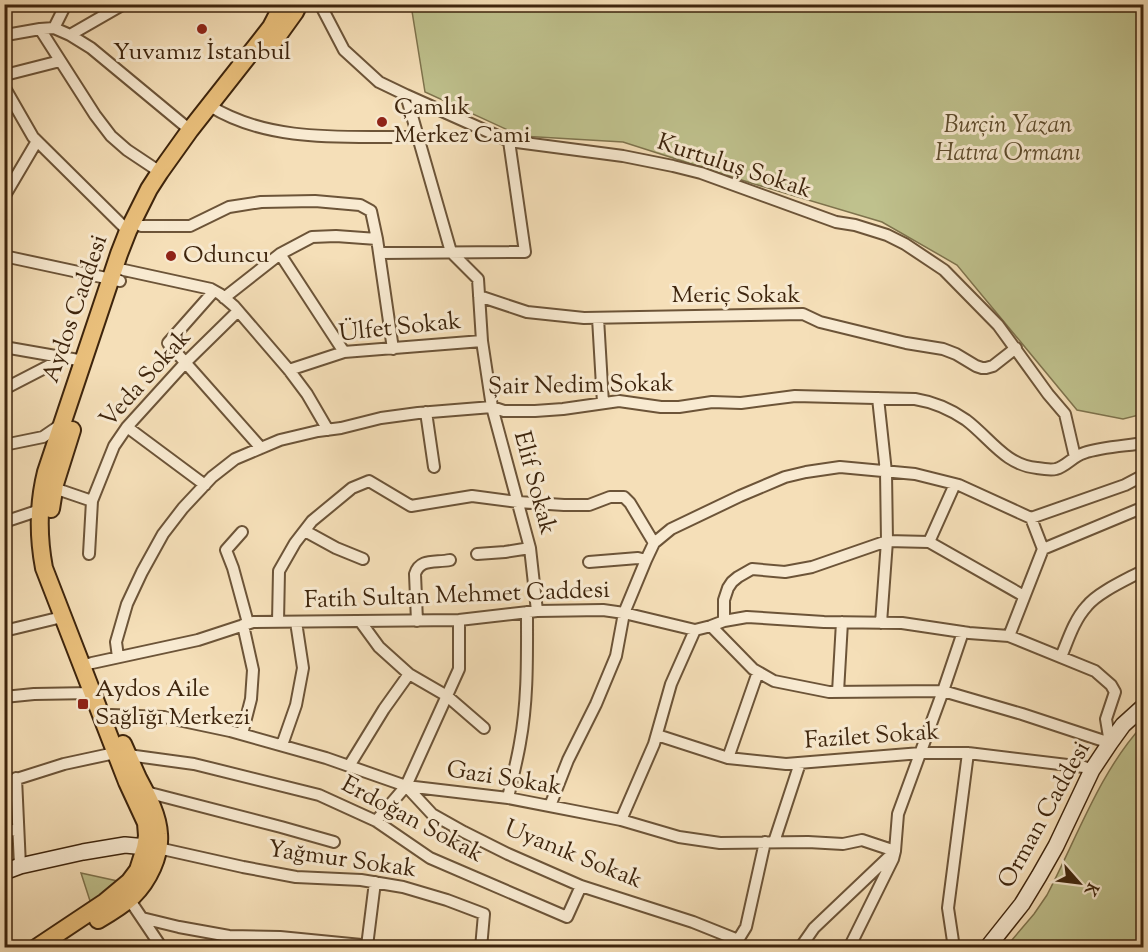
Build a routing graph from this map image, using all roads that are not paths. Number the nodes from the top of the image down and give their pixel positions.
1 (66, 4) edge
2 (123, 4) edge
3 (283, 4) edge
4 (299, 4) edge
5 (320, 4) edge
6 (54, 28) junction
7 (40, 29) junction
8 (4, 34) edge
9 (70, 35) junction
10 (60, 61) junction
11 (5, 75) edge
12 (5, 89) edge
13 (406, 96) junction
14 (214, 109) junction
15 (190, 130) junction
16 (418, 137) junction
17 (37, 141) junction
18 (509, 141) junction
19 (160, 172) junction
20 (4, 197) edge
21 (135, 228) junction
22 (377, 239) junction
23 (451, 252) junction
24 (379, 253) junction
25 (280, 254) junction
26 (4, 256) edge
27 (119, 276) junction
28 (214, 291) junction
29 (479, 296) junction
30 (224, 298) junction
31 (238, 310) junction
32 (598, 318) junction
33 (482, 341) junction
34 (4, 347) edge
35 (1016, 348) junction
36 (393, 349) junction
37 (344, 352) junction
38 (64, 358) junction
39 (84, 361) junction
40 (186, 362) junction
41 (290, 370) junction
42 (4, 389) edge
43 (878, 398) junction
44 (603, 403) junction
45 (492, 407) junction
46 (426, 412) junction
47 (63, 424) junction
48 (127, 427) junction
49 (328, 430) junction
50 (1143, 443) edge
51 (4, 446) edge
52 (261, 448) junction
53 (1075, 457) junction
54 (434, 467) dead end
55 (886, 472) junction
56 (1143, 475) edge
57 (955, 484) junction
58 (205, 485) junction
59 (54, 488) junction
60 (92, 501) junction
61 (518, 502) junction
62 (1143, 507) edge
63 (40, 510) junction
64 (1031, 518) junction
65 (4, 522) edge
66 (305, 531) junction
67 (242, 532) dead end
68 (887, 541) junction
69 (929, 542) junction
70 (654, 543) junction
71 (530, 548) junction
72 (1043, 549) junction
73 (89, 554) dead end
74 (477, 554) dead end
75 (363, 559) dead end
76 (450, 560) dead end
77 (646, 560) junction
78 (589, 562) dead end
79 (1143, 570) edge
80 (1024, 596) junction
81 (532, 612) junction
82 (624, 613) junction
83 (62, 617) junction
84 (459, 620) junction
85 (360, 621) junction
86 (417, 621) junction
87 (724, 621) junction
88 (278, 622) junction
89 (296, 622) junction
90 (842, 622) junction
91 (881, 623) junction
92 (246, 624) junction
93 (711, 626) junction
94 (695, 630) junction
95 (4, 631) edge
96 (963, 632) junction
97 (1009, 636) junction
98 (118, 657) junction
99 (1062, 657) junction
100 (87, 664) junction
101 (758, 672) junction
102 (408, 674) junction
103 (943, 691) junction
104 (838, 692) junction
105 (93, 693) junction
106 (447, 696) junction
107 (4, 697) edge
108 (1143, 706) edge
109 (111, 715) junction
110 (1143, 715) edge
111 (484, 728) dead end
112 (242, 734) junction
113 (657, 735) junction
114 (1114, 744) junction
115 (282, 745) junction
116 (921, 753) junction
117 (968, 753) junction
118 (122, 754) junction
119 (728, 758) junction
120 (800, 763) junction
121 (349, 766) junction
122 (1097, 772) junction
123 (16, 778) junction
124 (4, 783) edge
125 (406, 786) junction
126 (146, 792) junction
127 (508, 798) junction
128 (550, 806) junction
129 (621, 820) junction
130 (376, 821) junction
131 (4, 829) edge
132 (18, 831) junction
133 (334, 842) dead end
134 (769, 842) junction
135 (152, 848) junction
136 (895, 851) junction
137 (20, 866) junction
138 (4, 872) edge
139 (375, 882) junction
140 (581, 886) junction
141 (129, 899) junction
142 (142, 918) junction
143 (738, 940) junction
144 (368, 946) edge
145 (57, 947) edge
146 (36, 948) edge
147 (162, 948) edge
148 (392, 948) edge
149 (481, 948) edge
150 (728, 948) edge
151 (800, 948) edge
152 (849, 948) edge
153 (954, 948) edge
154 (987, 948) edge
155 (998, 948) edge

1 - 6 street
2 - 9 street
3 - 14 main road, Aydos Caddesi
4 - 14 main road, Aydos Caddesi
5 - 13 street, Kurtuluş Sokak
6 - 7 street
6 - 9 street
7 - 8 street
7 - 10 street
9 - 15 street
10 - 11 street
10 - 19 street
11 - 12 street
12 - 17 street
13 - 16 street, Elif Sokak
13 - 18 street, Kurtuluş Sokak
14 - 15 main road, Aydos Caddesi
14 - 16 street
14 - 21 main road, Aydos Caddesi
15 - 19 main road, Aydos Caddesi
16 - 23 street, Elif Sokak
17 - 20 street
17 - 21 street
18 - 23 street
18 - 35 street, Kurtuluş Sokak
19 - 21 main road, Aydos Caddesi
21 - 22 street
21 - 27 main road, Aydos Caddesi
22 - 24 street
22 - 25 street
23 - 24 street
23 - 29 street, Elif Sokak
24 - 36 street
25 - 30 street
25 - 37 street
26 - 27 street
27 - 28 street
27 - 39 main road, Aydos Caddesi
27 - 59 main road, Aydos Caddesi
28 - 30 street
28 - 40 street
29 - 32 street, Meriç Sokak
29 - 33 street, Elif Sokak
30 - 31 street
31 - 40 street, Veda Sokak
31 - 41 street
32 - 35 street, Meriç Sokak
32 - 44 street
33 - 36 street, Ülfet Sokak
33 - 45 street, Elif Sokak
34 - 38 street
35 - 53 street, Kurtuluş Sokak
36 - 37 street, Ülfet Sokak
37 - 41 street, Ülfet Sokak
38 - 39 street
38 - 42 street
39 - 47 main road, Aydos Caddesi
40 - 48 street, Veda Sokak
40 - 52 street
41 - 49 street
43 - 44 street, Şair Nedim Sokak
43 - 53 street, Şair Nedim Sokak
43 - 55 street
44 - 45 street, Şair Nedim Sokak
45 - 46 street, Şair Nedim Sokak
45 - 61 street, Elif Sokak
46 - 49 street, Şair Nedim Sokak
46 - 54 street
47 - 51 street
47 - 63 main road, Aydos Caddesi
48 - 58 street
48 - 60 street, Veda Sokak
49 - 52 street, Şair Nedim Sokak
50 - 53 street, Şair Nedim Sokak
52 - 58 street, Şair Nedim Sokak
55 - 57 street
55 - 68 street
55 - 70 street
56 - 64 street
57 - 64 street
57 - 69 street
58 - 98 street, Şair Nedim Sokak
59 - 60 street
59 - 100 main road, Aydos Caddesi
60 - 73 street, Veda Sokak
61 - 66 street
61 - 70 street
61 - 71 street, Elif Sokak
62 - 72 street
63 - 65 street
63 - 83 main road, Aydos Caddesi
64 - 72 street
66 - 75 street
66 - 88 street
67 - 92 street
68 - 69 street
68 - 87 street
68 - 91 street
69 - 80 street
70 - 77 street
71 - 74 street
71 - 81 street, Elif Sokak
72 - 80 street
76 - 86 street
77 - 78 street
77 - 82 street
79 - 99 street
80 - 97 street
81 - 82 street, Fatih Sultan Mehmet Caddesi
81 - 84 street, Fatih Sultan Mehmet Caddesi
81 - 127 street, Elif Sokak
82 - 94 street, Fatih Sultan Mehmet Caddesi
82 - 128 street
83 - 95 street
83 - 100 main road, Aydos Caddesi
84 - 86 street, Fatih Sultan Mehmet Caddesi
84 - 106 street
85 - 86 street, Fatih Sultan Mehmet Caddesi
85 - 89 street, Fatih Sultan Mehmet Caddesi
85 - 102 street
87 - 90 street, Fatih Sultan Mehmet Caddesi
87 - 93 street, Fatih Sultan Mehmet Caddesi
88 - 89 street, Fatih Sultan Mehmet Caddesi
88 - 92 street, Fatih Sultan Mehmet Caddesi
89 - 115 street
90 - 91 street, Fatih Sultan Mehmet Caddesi
90 - 104 street
91 - 96 street, Fatih Sultan Mehmet Caddesi
92 - 98 street, Fatih Sultan Mehmet Caddesi
92 - 112 street
93 - 94 street, Fatih Sultan Mehmet Caddesi
93 - 101 street
94 - 113 street
96 - 97 street, Fatih Sultan Mehmet Caddesi
96 - 103 street
97 - 99 street, Fatih Sultan Mehmet Caddesi
98 - 100 street, Fatih Sultan Mehmet Caddesi
99 - 114 street, Fatih Sultan Mehmet Caddesi
100 - 105 main road, Aydos Caddesi
100 - 109 main road, Aydos Caddesi
101 - 104 street
101 - 119 street
102 - 106 street
102 - 121 street
103 - 104 street
103 - 114 street
103 - 116 street
105 - 107 street
105 - 118 main road, Aydos Caddesi
106 - 111 street
106 - 125 street
108 - 114 street, Orman Caddesi
109 - 112 street, Gazi Sokak
109 - 118 main road, Aydos Caddesi
110 - 114 street, Orman Caddesi
112 - 115 street, Gazi Sokak
113 - 119 street, Fazilet Sokak
113 - 129 street
114 - 122 street, Orman Caddesi
115 - 121 street, Gazi Sokak
116 - 117 street, Fazilet Sokak
116 - 120 street, Fazilet Sokak
116 - 136 street
117 - 122 street, Fazilet Sokak
117 - 153 street
118 - 123 street, Erdoğan Sokak
118 - 126 main road, Aydos Caddesi
118 - 130 street, Erdoğan Sokak
118 - 135 main road, Aydos Caddesi
119 - 120 street, Fazilet Sokak
120 - 134 street
121 - 125 street, Gazi Sokak
122 - 154 street, Orman Caddesi
122 - 155 street, Orman Caddesi
123 - 124 street, Erdoğan Sokak
123 - 132 street
125 - 127 street, Gazi Sokak
125 - 130 street
125 - 140 street, Uyanık Sokak
126 - 133 street
126 - 135 main road, Aydos Caddesi
127 - 128 street, Gazi Sokak
128 - 129 street, Gazi Sokak
129 - 134 street, Gazi Sokak
130 - 140 street, Erdoğan Sokak
131 - 132 street
132 - 137 street
134 - 136 street, Gazi Sokak
134 - 143 street
135 - 137 street
135 - 139 street, Yağmur Sokak
135 - 141 main road, Aydos Caddesi
135 - 146 main road, Aydos Caddesi
136 - 151 street
136 - 152 street
137 - 138 street
139 - 144 street
139 - 149 street, Yağmur Sokak
140 - 143 street, Uyanık Sokak
141 - 142 street
141 - 145 main road, Aydos Caddesi
142 - 144 street
142 - 147 street
143 - 150 street
144 - 148 street

